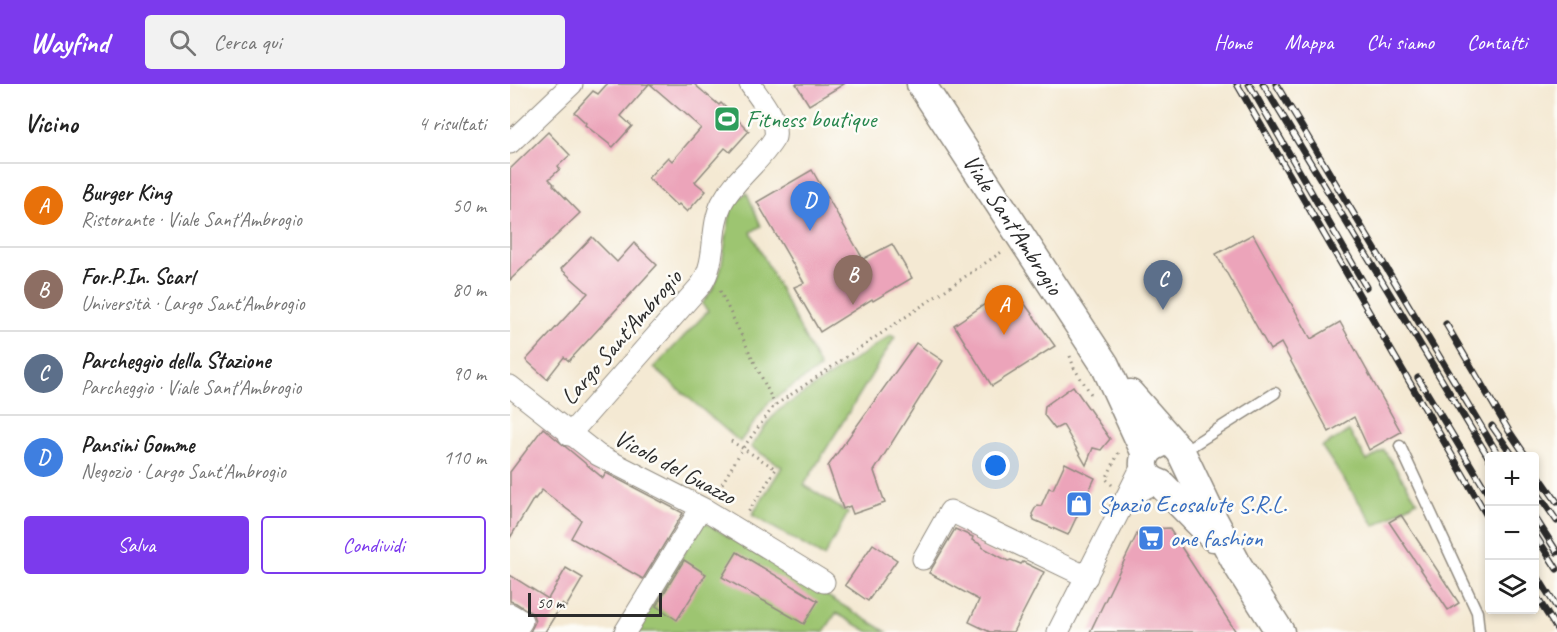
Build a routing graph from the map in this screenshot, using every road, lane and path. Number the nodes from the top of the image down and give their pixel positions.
1 (572, 84) edge
2 (750, 84) edge
3 (921, 84) edge
4 (510, 143) edge
5 (1006, 248) dead end
6 (705, 280) junction
7 (1105, 365) junction
8 (510, 386) edge
9 (1275, 393) dead end
10 (775, 405) junction
11 (569, 435) junction
12 (731, 441) dead end
13 (1400, 446) dead end
14 (743, 448) junction
15 (1180, 453) junction
16 (1152, 471) junction
17 (712, 503) junction
18 (740, 509) dead end
19 (923, 559) dead end
20 (1238, 566) junction
21 (1087, 577) junction
22 (824, 582) dead end
23 (510, 614) edge
24 (515, 632) edge
25 (625, 632) edge
26 (1058, 632) edge
27 (1280, 632) edge
28 (1479, 632) edge

1 - 4 street
2 - 6 street, Largo Sant'Ambrogio
3 - 7 main road, Viale Sant'Ambrogio
5 - 10 path
6 - 10 path
6 - 11 street, Largo Sant'Ambrogio
7 - 15 main road, Viale Sant'Ambrogio
7 - 16 main road, Viale Sant'Ambrogio
8 - 11 street, Vicolo del Guazzo
9 - 15 lane
10 - 14 path
11 - 17 street, Vicolo del Guazzo
12 - 14 path
13 - 28 lane
14 - 17 path
14 - 18 path
15 - 16 main road
15 - 16 main road
15 - 20 main road, Viale Sant'Ambrogio
16 - 20 main road, Viale Sant'Ambrogio
16 - 21 street
17 - 22 street, Vicolo del Guazzo
17 - 25 street
19 - 21 street
20 - 27 main road, Viale Sant'Ambrogio
21 - 26 street
23 - 24 street

